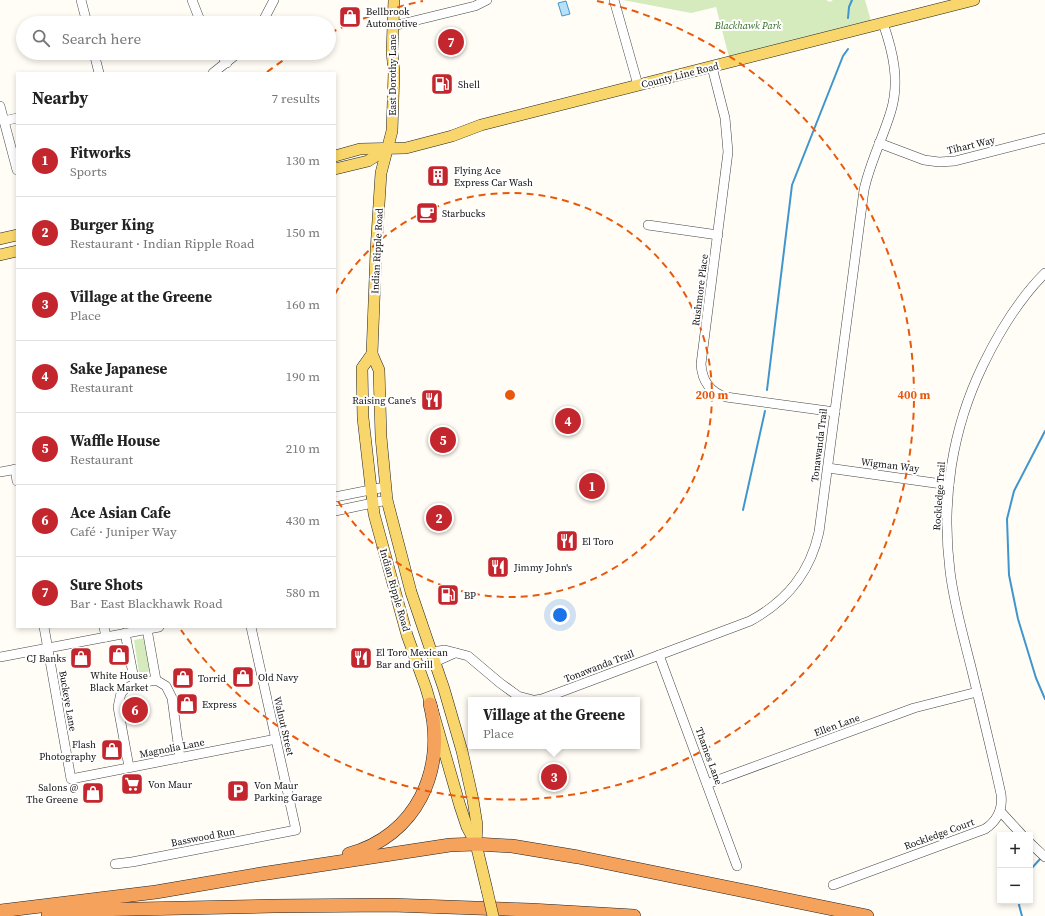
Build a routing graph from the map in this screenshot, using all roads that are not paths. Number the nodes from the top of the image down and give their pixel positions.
1 (81, 0) edge
2 (192, 0) edge
3 (274, 0) edge
4 (394, 0) edge
5 (487, 0) edge
6 (614, 0) edge
7 (974, 0) edge
8 (85, 16) edge
9 (198, 16) edge
10 (266, 16) edge
11 (883, 23) junction
12 (393, 26) junction
13 (96, 60) edge
14 (229, 60) edge
15 (227, 62) joint
16 (712, 67) junction
17 (99, 72) edge
18 (214, 72) edge
19 (638, 85) junction
20 (0, 106) edge
21 (16, 118) edge
22 (4, 121) junction
23 (1045, 138) edge
24 (879, 143) junction
25 (387, 149) junction
26 (336, 156) edge
27 (16, 166) edge
28 (336, 169) edge
29 (648, 225) dead end
30 (16, 235) edge
31 (718, 235) junction
32 (0, 239) edge
33 (16, 251) edge
34 (0, 255) edge
35 (1045, 273) edge
36 (372, 354) junction
37 (835, 412) junction
38 (828, 468) junction
39 (16, 469) edge
40 (0, 472) edge
41 (949, 484) junction
42 (385, 487) junction
43 (371, 490) junction
44 (336, 497) edge
45 (387, 500) junction
46 (372, 504) junction
47 (336, 511) edge
48 (44, 628) edge
49 (104, 628) edge
50 (153, 628) edge
51 (252, 628) edge
52 (147, 629) junction
53 (125, 633) junction
54 (407, 635) junction
55 (106, 637) junction
56 (48, 648) junction
57 (659, 655) junction
58 (0, 657) edge
59 (433, 657) junction
60 (156, 680) junction
61 (135, 684) junction
62 (977, 692) junction
63 (522, 697) edge
64 (547, 697) edge
65 (430, 704) junction
66 (276, 739) junction
67 (180, 758) junction
68 (129, 767) junction
69 (71, 778) joint
70 (707, 784) junction
71 (1000, 811) junction
72 (296, 830) joint
73 (1019, 832) edge
74 (476, 844) junction
75 (1033, 846) edge
76 (1045, 857) edge
77 (115, 864) dead end
78 (737, 866) dead end
79 (261, 874) junction
80 (833, 885) dead end
81 (0, 911) edge
82 (493, 915) edge
83 (19, 916) edge
84 (634, 916) edge
85 (867, 916) edge

1 - 8 street
2 - 9 street
3 - 10 street
4 - 12 main road, East Dorothy Lane
5 - 12 street
6 - 19 street
7 - 11 main road, County Line Road
11 - 16 main road, County Line Road
11 - 24 street, Tonawanda Trail
12 - 25 main road, East Dorothy Lane
13 - 17 street
14 - 15 street
15 - 18 street
16 - 19 main road, County Line Road
16 - 31 street, Rushmore Place
19 - 25 main road, County Line Road
20 - 22 street
21 - 22 street
22 - 27 street
23 - 24 street, Tihart Way
24 - 37 street, Tonawanda Trail
25 - 26 main road, County Line Road
25 - 28 main road
25 - 36 main road, Indian Ripple Road
29 - 31 street
30 - 32 main road
31 - 37 street, Rushmore Place
33 - 34 main road
35 - 41 street, Rockledge Trail
36 - 42 main road, Indian Ripple Road
36 - 43 main road, Indian Ripple Road
37 - 38 street, Tonawanda Trail
38 - 41 street, Wigman Way
38 - 57 street, Tonawanda Trail
39 - 40 street
41 - 62 street, Rockledge Trail
42 - 43 street
42 - 45 main road, Indian Ripple Road
43 - 44 street
43 - 46 main road, Indian Ripple Road
45 - 46 street
45 - 59 main road, Indian Ripple Road
46 - 47 street
46 - 54 main road, Indian Ripple Road
48 - 56 street, Buckeye Lane
49 - 55 street
50 - 52 street
51 - 66 street, Walnut Street
52 - 53 street
52 - 60 street
53 - 55 street
53 - 61 street
54 - 59 main road
54 - 65 main road, Indian Ripple Road
55 - 56 street
56 - 58 street
56 - 69 street, Buckeye Lane
57 - 64 street, Tonawanda Trail
57 - 70 street, Thames Lane
59 - 63 street, Tonawanda Trail
59 - 74 main road, Indian Ripple Road
60 - 61 street
60 - 67 street
61 - 68 street
62 - 70 street, Ellen Lane
62 - 71 street, Rockledge Trail
65 - 74 main road, Indian Ripple Road
65 - 79 highway
66 - 67 street, Magnolia Lane
66 - 72 street, Walnut Street
67 - 68 street, Magnolia Lane
68 - 69 street, Magnolia Lane
70 - 78 street, Thames Lane
71 - 73 street
71 - 80 street, Rockledge Court
72 - 77 street, Basswood Run
74 - 79 highway
74 - 82 main road, Indian Ripple Road, bridge
74 - 85 highway
75 - 76 street
79 - 81 highway
83 - 84 highway

